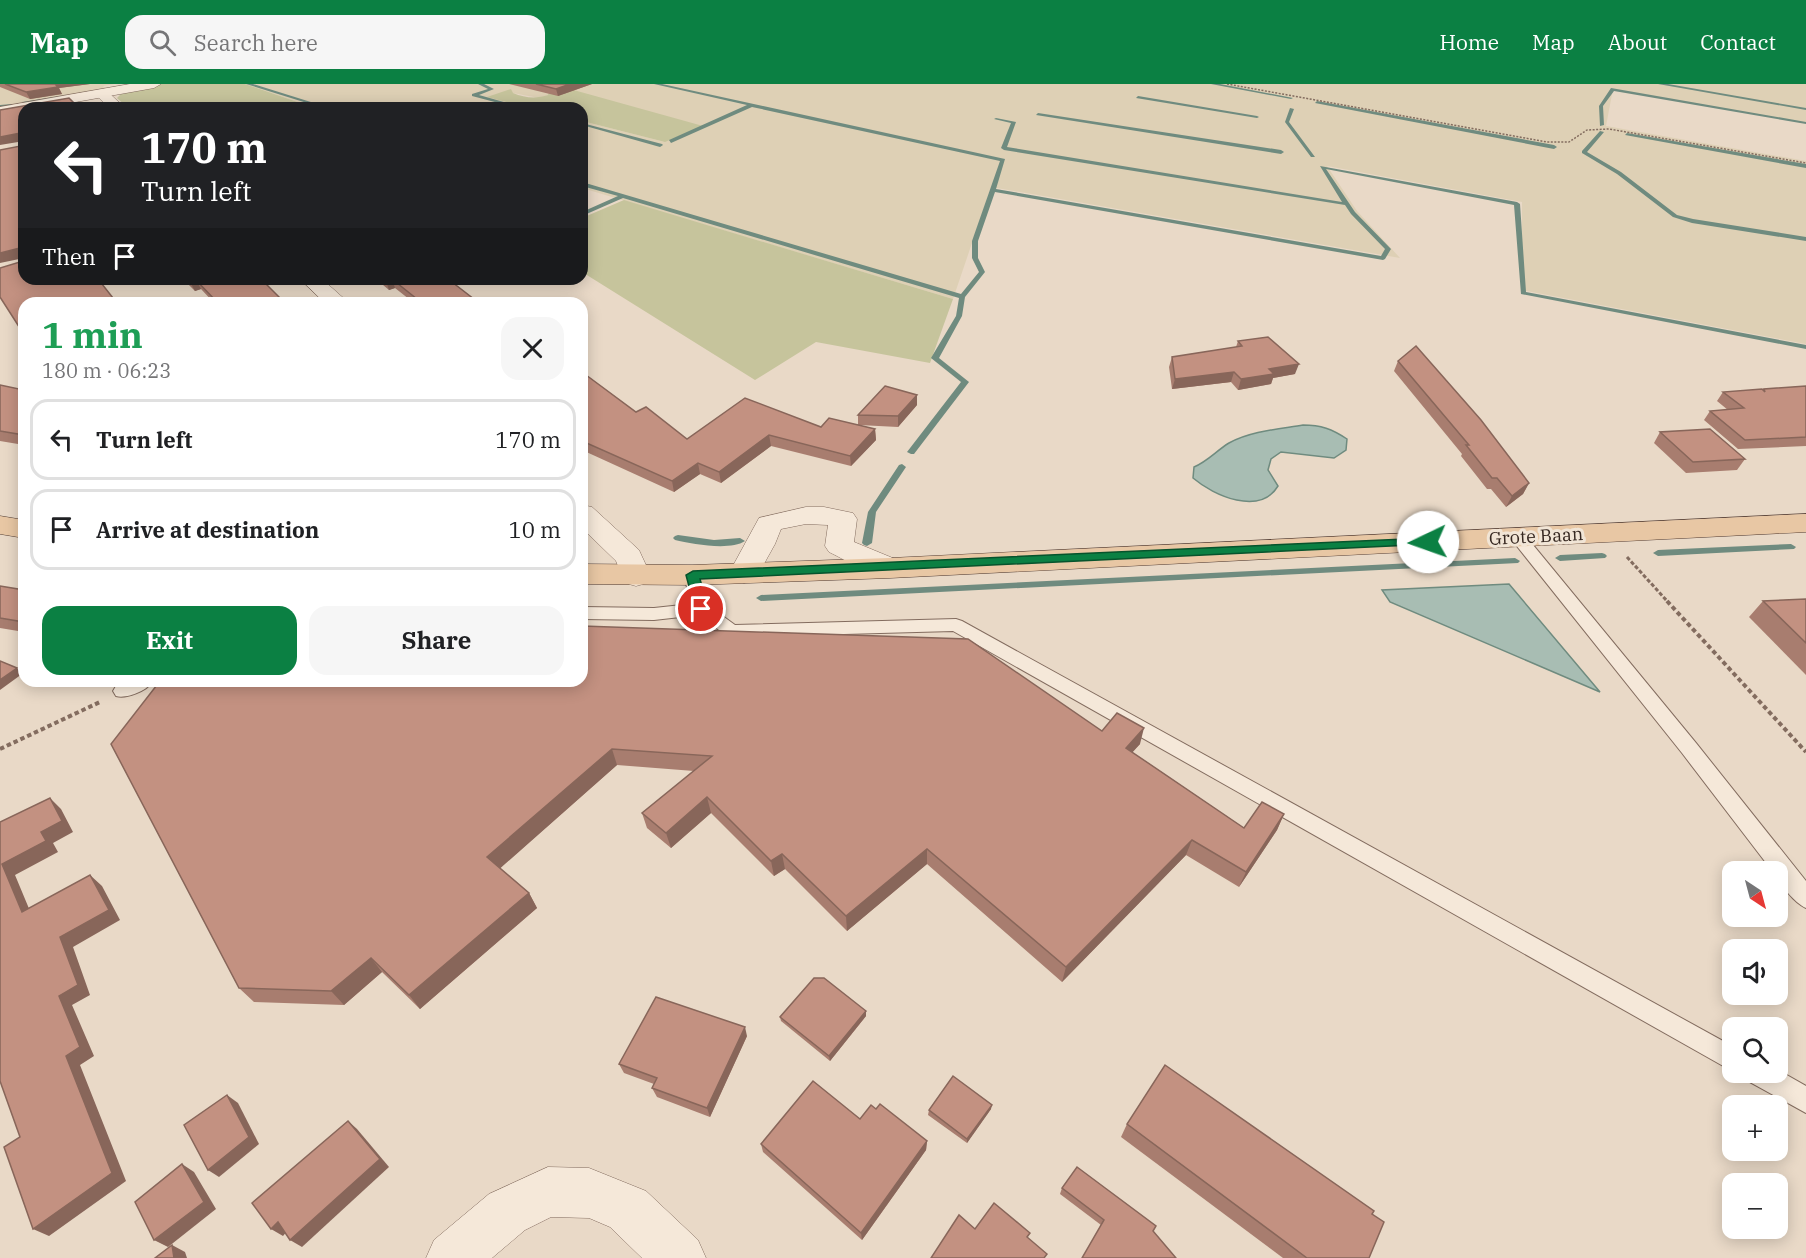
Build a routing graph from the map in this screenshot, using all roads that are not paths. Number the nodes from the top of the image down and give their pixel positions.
1 (154, 84) edge
2 (103, 95) junction
3 (58, 102) edge
4 (111, 102) edge
5 (18, 108) edge
6 (0, 111) edge
7 (317, 285) edge
8 (331, 297) edge
9 (588, 519) edge
10 (1806, 523) edge
11 (0, 525) edge
12 (18, 528) edge
13 (1518, 537) junction
14 (890, 567) junction
15 (744, 573) junction
16 (588, 574) edge
17 (693, 575) junction
18 (636, 576) junction
19 (701, 609) junction
20 (588, 613) edge
21 (131, 687) edge
22 (122, 691) road end
23 (1806, 898) edge
24 (1722, 1053) edge
25 (1776, 1083) edge
26 (1806, 1100) edge
27 (452, 1258) edge
28 (680, 1258) edge

1 - 2 street
2 - 3 street
2 - 4 street
5 - 6 street
7 - 8 street
9 - 18 street
10 - 13 main road, Grote Baan
11 - 12 main road
13 - 14 main road, Grote Baan
13 - 23 lane
14 - 15 main road, Grote Baan
14 - 15 street
15 - 17 main road, Grote Baan
16 - 18 main road, Grote Baan
17 - 18 main road, Grote Baan
17 - 19 lane
19 - 20 lane
19 - 24 lane
21 - 22 lane
25 - 26 lane
27 - 28 street

